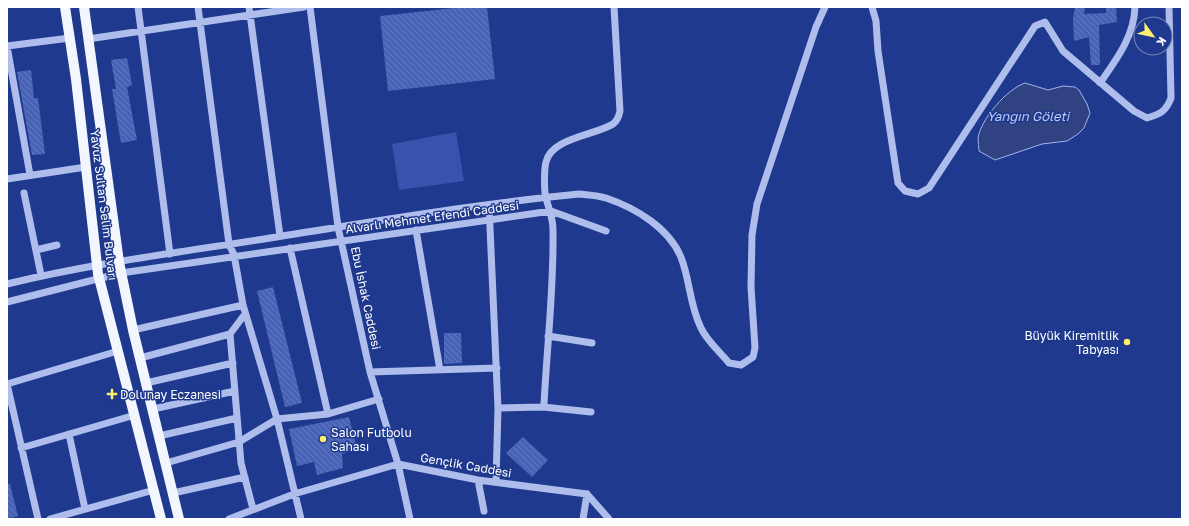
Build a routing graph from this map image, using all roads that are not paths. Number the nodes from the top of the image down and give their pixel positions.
1 (65, 7) edge
2 (84, 7) edge
3 (138, 7) edge
4 (198, 7) edge
5 (249, 7) edge
6 (304, 7) edge
7 (310, 7) edge
8 (614, 7) edge
9 (825, 7) edge
10 (872, 7) edge
11 (1135, 7) edge
12 (1169, 7) edge
13 (250, 16) junction
14 (200, 22) junction
15 (141, 30) junction
16 (70, 38) junction
17 (88, 39) junction
18 (7, 46) edge
19 (1100, 83) junction
20 (86, 167) junction
21 (30, 175) junction
22 (7, 179) edge
23 (24, 193) dead end
24 (545, 197) junction
25 (489, 205) junction
26 (551, 211) junction
27 (490, 219) junction
28 (338, 227) junction
29 (416, 230) junction
30 (606, 231) dead end
31 (280, 236) junction
32 (342, 241) junction
33 (228, 244) junction
34 (57, 245) dead end
35 (290, 248) junction
36 (36, 250) junction
37 (170, 254) junction
38 (234, 256) junction
39 (119, 262) junction
40 (97, 266) junction
41 (121, 273) junction
42 (41, 276) junction
43 (100, 279) junction
44 (7, 284) edge
45 (7, 302) edge
46 (243, 305) junction
47 (246, 314) junction
48 (133, 330) junction
49 (230, 334) junction
50 (548, 336) junction
51 (592, 343) dead end
52 (118, 351) junction
53 (140, 358) junction
54 (233, 363) junction
55 (497, 368) junction
56 (440, 370) junction
57 (370, 372) junction
58 (146, 383) junction
59 (235, 391) junction
60 (379, 400) junction
61 (543, 407) junction
62 (498, 408) junction
63 (153, 409) junction
64 (591, 412) dead end
65 (328, 414) junction
66 (135, 415) junction
67 (237, 418) junction
68 (277, 419) junction
69 (68, 434) junction
70 (159, 436) junction
71 (239, 442) junction
72 (21, 448) junction
73 (166, 463) junction
74 (398, 464) junction
75 (245, 477) junction
76 (478, 480) junction
77 (496, 482) junction
78 (154, 490) junction
79 (173, 493) junction
80 (294, 494) junction
81 (587, 494) junction
82 (85, 509) junction
83 (253, 509) junction
84 (484, 511) dead end
85 (38, 519) edge
86 (50, 519) edge
87 (161, 519) edge
88 (179, 519) edge
89 (229, 519) edge
90 (301, 519) edge
91 (410, 519) edge
92 (583, 519) edge
93 (609, 519) edge

1 - 16 main road, Yavuz Sultan Selim Bulvarı
2 - 17 main road, Yavuz Sultan Selim Bulvarı
3 - 15 street
4 - 14 street
5 - 13 street
6 - 13 street
7 - 28 street, Ebu İshak Caddesi
8 - 24 street
9 - 24 street
10 - 19 street
11 - 19 street
12 - 19 street
13 - 14 street
13 - 31 street
14 - 15 street
14 - 33 street
15 - 17 street
15 - 37 street
16 - 18 street
16 - 20 main road, Yavuz Sultan Selim Bulvarı
17 - 39 main road, Yavuz Sultan Selim Bulvarı
18 - 21 street
20 - 21 street
20 - 40 main road, Yavuz Sultan Selim Bulvarı
21 - 22 street
23 - 36 street
24 - 25 street
24 - 26 street
25 - 27 street
25 - 28 street
26 - 27 street, Alvarlı Mehmet Efendi Caddesi
26 - 30 street
26 - 50 street
27 - 29 street, Alvarlı Mehmet Efendi Caddesi
27 - 55 street
28 - 31 street
28 - 32 street, Ebu İshak Caddesi
29 - 32 street, Alvarlı Mehmet Efendi Caddesi
29 - 56 street
31 - 33 street
32 - 35 street, Alvarlı Mehmet Efendi Caddesi
32 - 57 street, Ebu İshak Caddesi
33 - 37 street
33 - 38 street
34 - 36 street
35 - 38 street, Alvarlı Mehmet Efendi Caddesi
35 - 65 street
36 - 42 street
37 - 39 street
38 - 41 street, Alvarlı Mehmet Efendi Caddesi
38 - 46 street
39 - 40 street
39 - 41 main road, Yavuz Sultan Selim Bulvarı
40 - 42 street
40 - 43 main road, Yavuz Sultan Selim Bulvarı
41 - 43 street, Alvarlı Mehmet Efendi Caddesi
41 - 48 main road, Yavuz Sultan Selim Bulvarı
42 - 44 street
43 - 45 street, Alvarlı Mehmet Efendi Caddesi
43 - 52 main road, Yavuz Sultan Selim Bulvarı
46 - 47 street
46 - 48 street
47 - 49 street
47 - 68 street
48 - 53 main road, Yavuz Sultan Selim Bulvarı
49 - 53 street
49 - 54 street
50 - 51 street
50 - 61 street
52 - 66 main road, Yavuz Sultan Selim Bulvarı
52 - 72 street
53 - 58 main road, Yavuz Sultan Selim Bulvarı
54 - 58 street
54 - 59 street
55 - 56 street
55 - 62 street
56 - 57 street
57 - 60 street, Ebu İshak Caddesi
58 - 63 main road, Yavuz Sultan Selim Bulvarı
59 - 63 street
59 - 67 street
60 - 65 street
60 - 74 street, Ebu İshak Caddesi
61 - 62 street
61 - 64 street
62 - 77 street
63 - 70 main road, Yavuz Sultan Selim Bulvarı
65 - 68 street
66 - 69 street
66 - 78 main road, Yavuz Sultan Selim Bulvarı
67 - 70 street
67 - 71 street
68 - 71 street
68 - 80 street
69 - 72 street
69 - 82 street
70 - 73 main road, Yavuz Sultan Selim Bulvarı
71 - 73 street
71 - 75 street
72 - 85 street
73 - 79 main road, Yavuz Sultan Selim Bulvarı
74 - 76 street, Gençlik Caddesi
74 - 80 street, Gençlik Caddesi
74 - 91 street, Ebu İshak Caddesi
75 - 79 street
75 - 83 street
76 - 77 street, Gençlik Caddesi
76 - 84 street
77 - 81 street, Gençlik Caddesi
78 - 82 street
78 - 87 main road, Yavuz Sultan Selim Bulvarı
79 - 88 main road, Yavuz Sultan Selim Bulvarı
80 - 83 street, Gençlik Caddesi
80 - 90 street
81 - 92 street
81 - 93 street
82 - 86 street
83 - 89 street, Gençlik Caddesi

